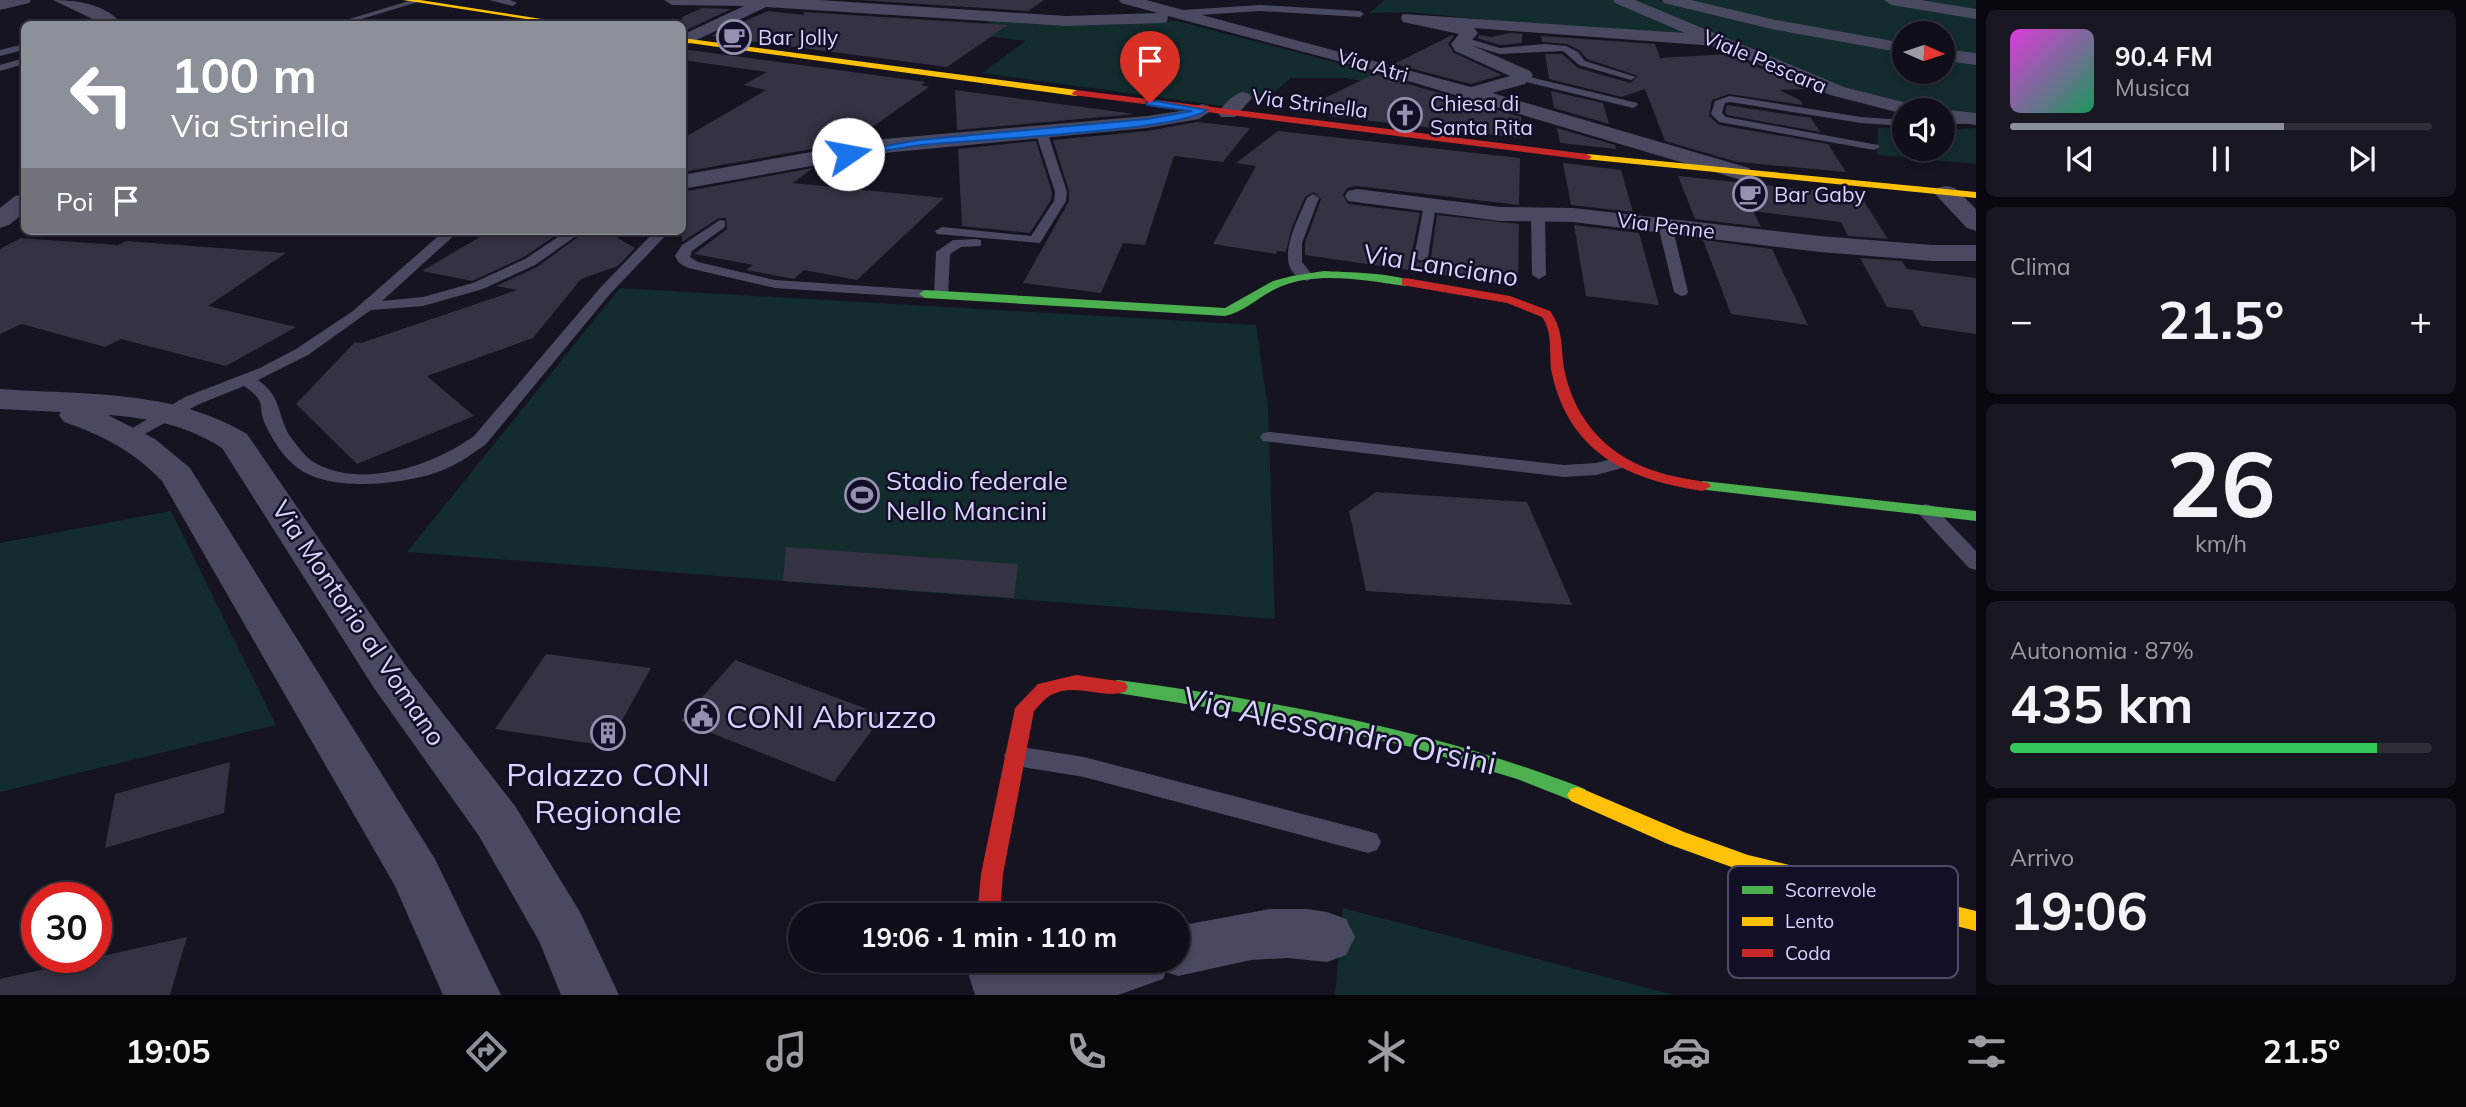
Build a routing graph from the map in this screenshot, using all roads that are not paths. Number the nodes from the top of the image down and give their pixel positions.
1 (23, 0) edge
2 (61, 0) edge
3 (493, 0) edge
4 (671, 0) edge
5 (1127, 0) edge
6 (1621, 0) edge
7 (1671, 0) edge
8 (1892, 0) edge
9 (410, 1) edge
10 (769, 1) edge
11 (513, 3) dead end
12 (0, 5) edge
13 (1183, 13) junction
14 (1360, 14) dead end
15 (1976, 14) edge
16 (110, 21) edge
17 (347, 21) edge
18 (549, 21) edge
19 (686, 39) edge
20 (686, 40) edge
21 (1463, 40) junction
22 (1719, 41) junction
23 (1892, 46) edge
24 (21, 48) edge
25 (0, 53) edge
26 (1955, 56) edge
27 (1976, 59) edge
28 (21, 62) edge
29 (2, 67) edge
30 (1631, 77) dead end
31 (1522, 78) junction
32 (1471, 93) junction
33 (1633, 105) dead end
34 (1892, 105) edge
35 (1202, 110) junction
36 (1955, 117) edge
37 (1976, 119) edge
38 (1955, 121) edge
39 (1892, 122) edge
40 (1041, 131) junction
41 (1874, 146) dead end
42 (1674, 160) junction
43 (1756, 176) joint
44 (686, 181) edge
45 (1946, 193) junction
46 (1357, 195) dead end
47 (1976, 195) edge
48 (1313, 198) dead end
49 (1430, 205) junction
50 (1538, 216) junction
51 (1976, 223) edge
52 (720, 224) dead end
53 (1665, 225) junction
54 (942, 231) dead end
55 (448, 235) edge
56 (570, 235) edge
57 (659, 235) edge
58 (1032, 249) dead end
59 (1976, 253) edge
60 (1421, 257) dead end
61 (1539, 275) dead end
62 (1307, 277) junction
63 (1681, 292) dead end
64 (933, 295) junction
65 (368, 306) junction
66 (246, 379) junction
67 (12, 400) edge
68 (168, 413) junction
69 (128, 436) junction
70 (1269, 437) dead end
71 (1619, 463) junction
72 (1926, 510) junction
73 (1976, 516) edge
74 (1976, 563) edge
75 (1014, 756) junction
76 (1368, 842) dead end
77 (1756, 866) edge
78 (989, 903) edge
79 (1958, 917) edge
80 (1976, 921) edge
81 (1327, 937) dead end
82 (1190, 948) edge
83 (996, 973) edge
84 (1105, 973) edge
85 (472, 995) edge
86 (590, 995) edge
87 (1004, 995) edge
88 (1036, 995) edge

1 - 12 street
2 - 16 street
3 - 11 lane
4 - 10 street
5 - 13 street, Via Atri
6 - 22 street, Viale Pescara
7 - 23 street
8 - 15 street
9 - 17 lane
9 - 18 main road
10 - 13 street
10 - 19 street
13 - 14 lane
13 - 32 street, Via Atri
20 - 35 main road, Via Strinella
21 - 22 street
21 - 30 lane
21 - 31 street
22 - 34 street, Viale Pescara
24 - 25 lane
26 - 27 street
28 - 29 lane
31 - 32 street
31 - 33 lane
32 - 42 street, Via Atri
35 - 40 street
35 - 42 main road, Via Strinella
36 - 37 street
37 - 38 lane
39 - 41 lane
40 - 44 street
40 - 54 lane
42 - 43 street, Via Atri
43 - 45 main road
45 - 47 main road
45 - 51 street
46 - 49 street, Via Penne
48 - 62 lane
49 - 50 street, Via Penne
49 - 60 lane
50 - 53 street, Via Penne
50 - 61 lane
52 - 64 lane
53 - 59 street, Via Penne
53 - 63 lane
55 - 65 lane
56 - 65 lane
57 - 66 lane
58 - 64 lane
62 - 64 main road, Via Lanciano
62 - 71 main road, Via Lanciano
65 - 66 lane
66 - 68 lane
67 - 68 street, Via Montorio al Vomano
67 - 69 street, Via Montorio al Vomano
68 - 69 lane
68 - 86 street, Via Montorio al Vomano
69 - 85 street, Via Montorio al Vomano
70 - 71 lane
71 - 72 main road, Via Lanciano
72 - 73 main road, Via Lanciano
72 - 74 lane
75 - 76 lane
75 - 77 main road, Via Alessandro Orsini
75 - 78 main road, Via Alessandro Orsini
79 - 80 main road, Via Alessandro Orsini
81 - 82 street
83 - 87 street
84 - 88 street

